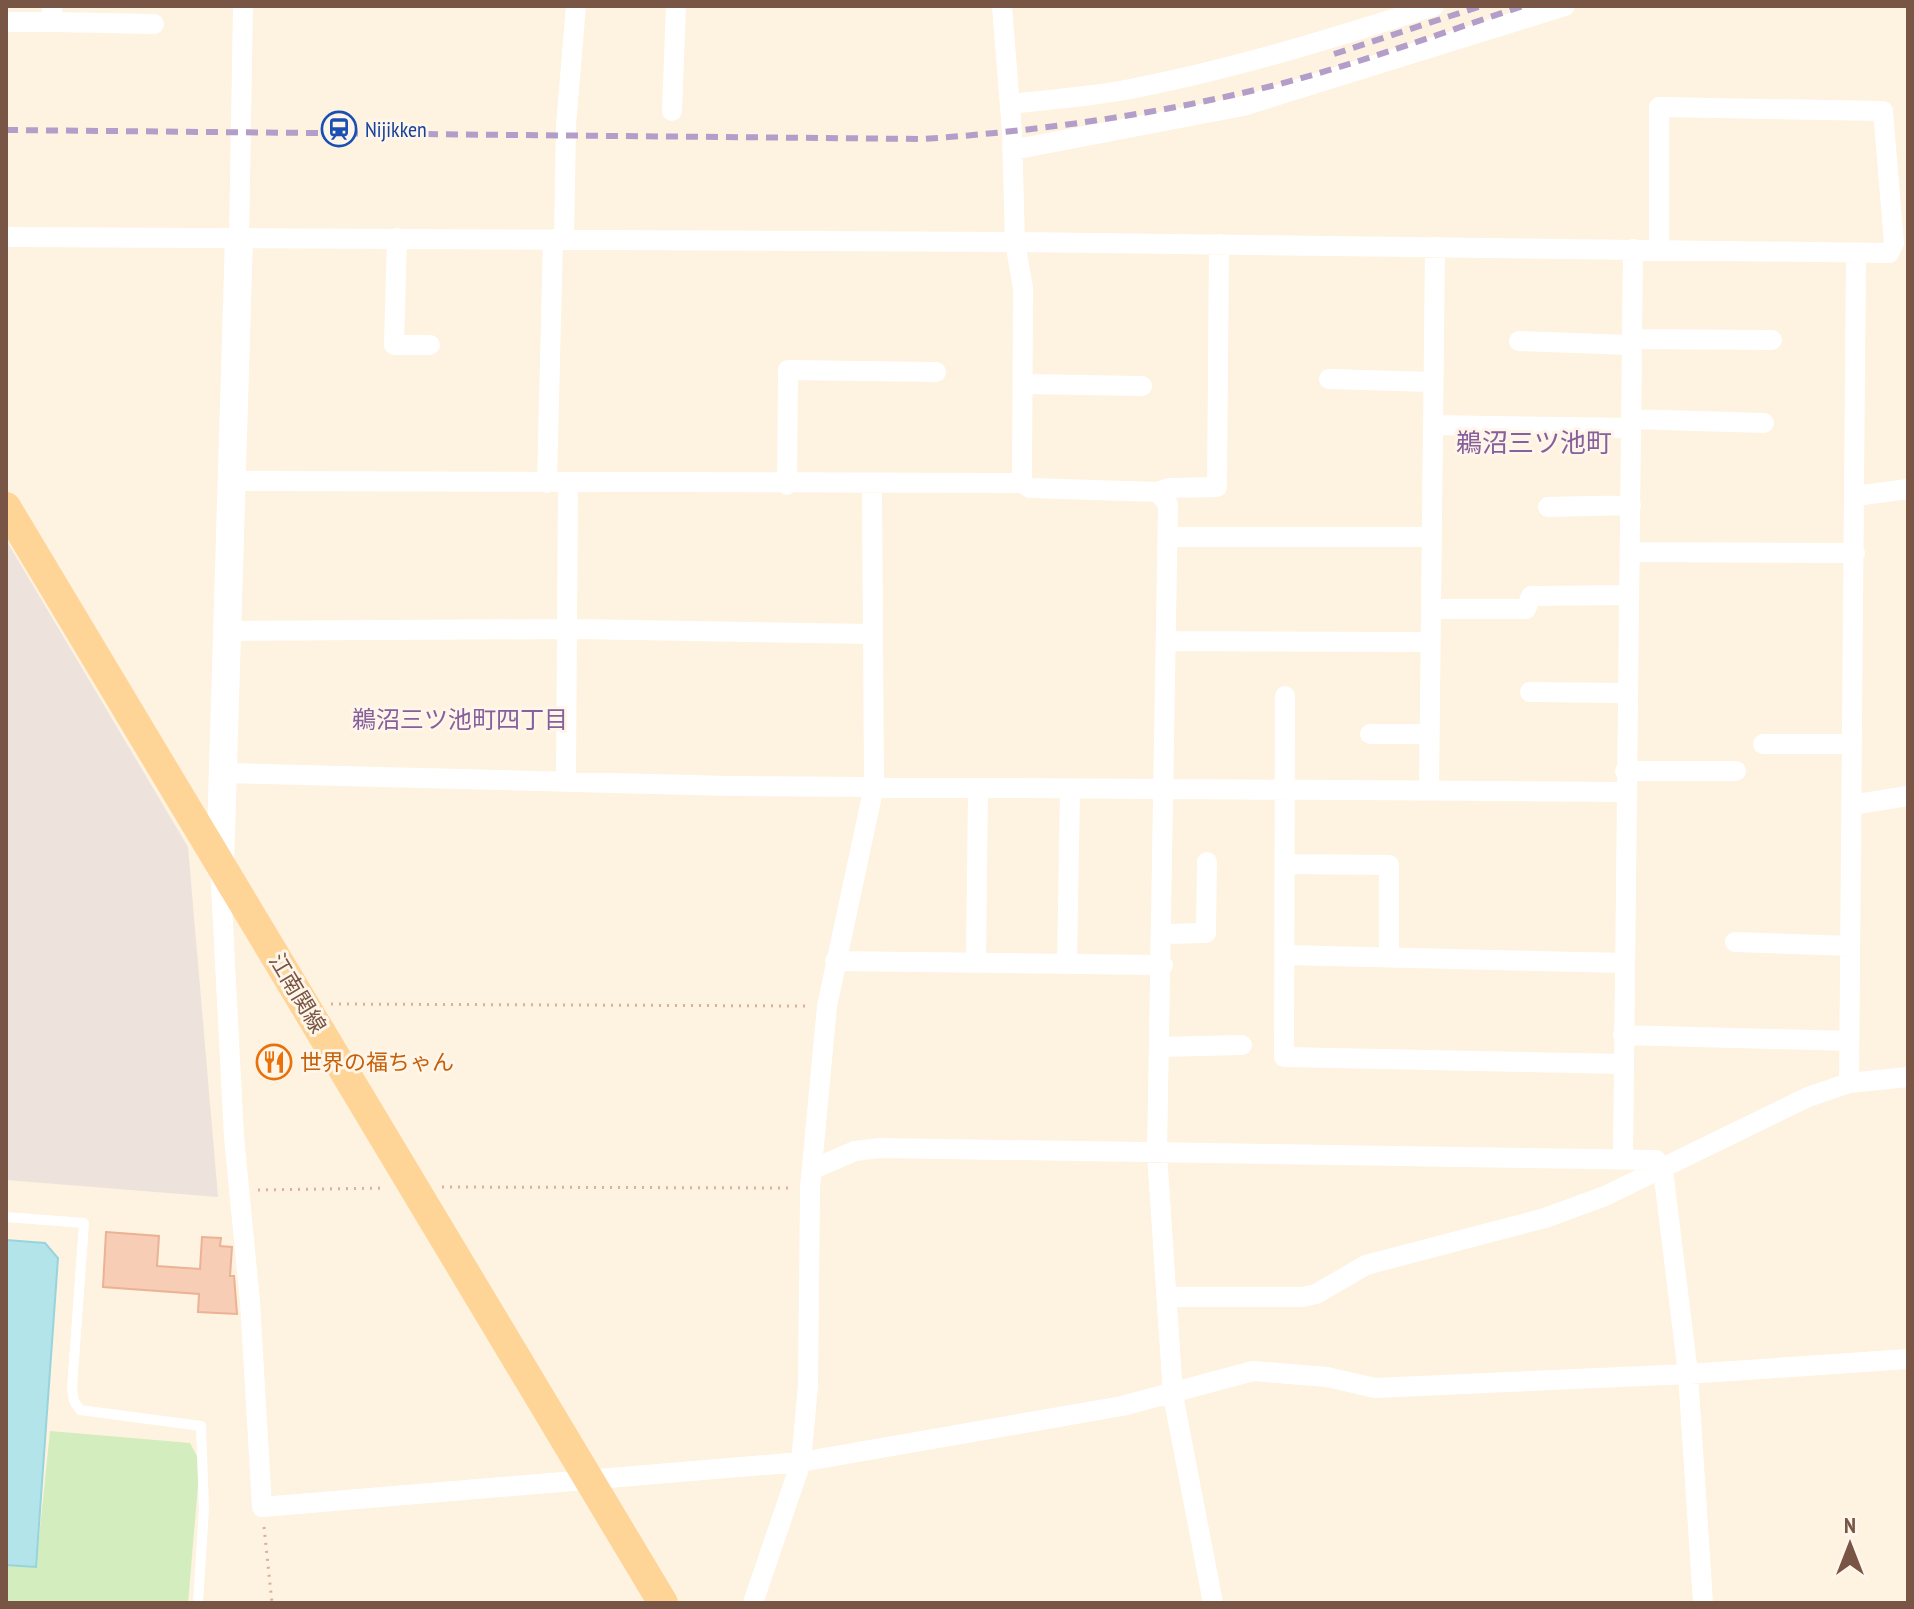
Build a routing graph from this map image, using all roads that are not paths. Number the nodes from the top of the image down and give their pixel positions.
1 (243, 6) edge
2 (576, 6) edge
3 (676, 6) edge
4 (1002, 6) edge
5 (1434, 6) edge
6 (1565, 6) edge
7 (52, 14) edge
8 (6, 22) edge
9 (154, 24) dead end
10 (1010, 104) junction
11 (672, 111) dead end
12 (1012, 150) junction
13 (1899, 189) edge
14 (6, 237) edge
15 (239, 238) junction
16 (397, 238) junction
17 (558, 239) junction
18 (1015, 242) junction
19 (1219, 244) junction
20 (1435, 247) junction
21 (1633, 249) junction
22 (1659, 249) junction
23 (1856, 253) junction
24 (1772, 340) dead end
25 (1519, 341) dead end
26 (1632, 342) junction
27 (430, 345) dead end
28 (936, 372) dead end
29 (1329, 379) dead end
30 (1433, 382) junction
31 (1023, 384) junction
32 (1142, 386) dead end
33 (1631, 423) junction
34 (1764, 423) dead end
35 (1433, 425) junction
36 (231, 481) junction
37 (557, 483) junction
38 (1022, 483) junction
39 (787, 485) junction
40 (872, 485) junction
41 (1908, 489) edge
42 (1158, 492) junction
43 (1855, 496) junction
44 (1631, 505) junction
45 (6, 507) edge
46 (1548, 507) dead end
47 (1168, 537) junction
48 (1431, 537) junction
49 (1630, 552) junction
50 (1855, 553) junction
51 (1629, 595) junction
52 (1431, 609) junction
53 (567, 629) junction
54 (228, 631) junction
55 (873, 634) junction
56 (1166, 641) junction
57 (1430, 642) junction
58 (1530, 692) dead end
59 (1627, 693) junction
60 (1285, 696) dead end
61 (1370, 734) dead end
62 (1429, 734) junction
63 (1763, 744) dead end
64 (1852, 744) junction
65 (1736, 771) dead end
66 (223, 773) junction
67 (566, 781) junction
68 (1625, 782) junction
69 (874, 786) junction
70 (978, 788) junction
71 (1070, 789) junction
72 (1164, 790) junction
73 (1285, 790) junction
74 (1429, 791) junction
75 (1908, 796) edge
76 (1851, 805) junction
77 (1207, 862) dead end
78 (1285, 864) junction
79 (220, 866) junction
80 (1163, 934) junction
81 (1735, 942) dead end
82 (1850, 946) junction
83 (1285, 955) junction
84 (1389, 958) junction
85 (835, 961) junction
86 (976, 963) junction
87 (1624, 963) junction
88 (1067, 964) junction
89 (1163, 965) junction
90 (1623, 1035) junction
91 (1849, 1041) junction
92 (1242, 1045) dead end
93 (1160, 1047) junction
94 (1623, 1064) junction
95 (1908, 1077) edge
96 (1849, 1083) junction
97 (1157, 1154) junction
98 (1623, 1158) junction
99 (1663, 1170) junction
100 (811, 1179) junction
101 (6, 1217) edge
102 (1169, 1297) junction
103 (1908, 1359) edge
104 (1688, 1374) junction
105 (1173, 1395) junction
106 (801, 1462) junction
107 (592, 1481) junction
108 (198, 1603) edge
109 (663, 1603) edge
110 (753, 1603) edge
111 (1213, 1603) edge
112 (1703, 1603) edge

1 - 15 street
2 - 17 street
3 - 11 street
4 - 10 street
5 - 10 street
6 - 12 street
7 - 8 street
7 - 9 street
10 - 12 street
12 - 18 street
13 - 22 street
13 - 23 street
14 - 15 street
15 - 16 street
15 - 36 street
16 - 17 street
16 - 27 street
17 - 18 street
17 - 37 street
18 - 19 street
18 - 31 street
19 - 20 street
19 - 42 street
20 - 21 street
20 - 30 street
21 - 22 street
21 - 26 street
22 - 23 street
23 - 43 street
24 - 26 street
25 - 26 street
26 - 33 street
28 - 39 street
29 - 30 street
30 - 35 street
31 - 32 street
31 - 38 street
33 - 34 street
33 - 35 street
33 - 44 street
35 - 48 street
36 - 37 street
36 - 54 street
37 - 39 street
37 - 53 street
38 - 40 street
38 - 42 street
39 - 40 street
40 - 55 street
41 - 43 street
42 - 47 street
43 - 50 street
44 - 46 street
44 - 49 street
45 - 79 main road, 江南関線
47 - 48 street
47 - 56 street
48 - 52 street
49 - 50 street
49 - 51 street
50 - 64 street
51 - 52 street
51 - 59 street
52 - 57 street
53 - 54 street
53 - 55 street
53 - 67 street
54 - 66 street
55 - 69 street
56 - 57 street
56 - 72 street
57 - 62 street
58 - 59 street
59 - 68 street
60 - 73 street
61 - 62 street
62 - 74 street
63 - 64 street
64 - 76 street
65 - 68 street
66 - 67 street
66 - 79 street
67 - 69 street
68 - 74 street
68 - 87 street
69 - 70 street
69 - 85 street
70 - 71 street
70 - 86 street
71 - 72 street
71 - 88 street
72 - 73 street
72 - 80 street
73 - 74 street
73 - 78 street
75 - 76 street
76 - 82 street
77 - 80 street
78 - 83 street
78 - 84 street
79 - 107 main road, 江南関線
79 - 107 street
80 - 89 street
81 - 82 street
82 - 91 street
83 - 84 street
83 - 94 street
84 - 87 street
85 - 86 street
85 - 100 street
86 - 88 street
87 - 90 street
88 - 89 street
89 - 93 street
90 - 91 street
90 - 94 street
91 - 96 street
92 - 93 street
93 - 97 street
94 - 98 street
95 - 96 street
96 - 99 street
97 - 98 street
97 - 100 street
97 - 102 street
98 - 99 street
99 - 102 street
99 - 104 street
100 - 106 street
101 - 108 lane
102 - 105 street
103 - 104 street
104 - 105 street
104 - 112 street
105 - 106 street
105 - 111 street
106 - 107 street
106 - 110 street
107 - 109 main road, 江南関線

